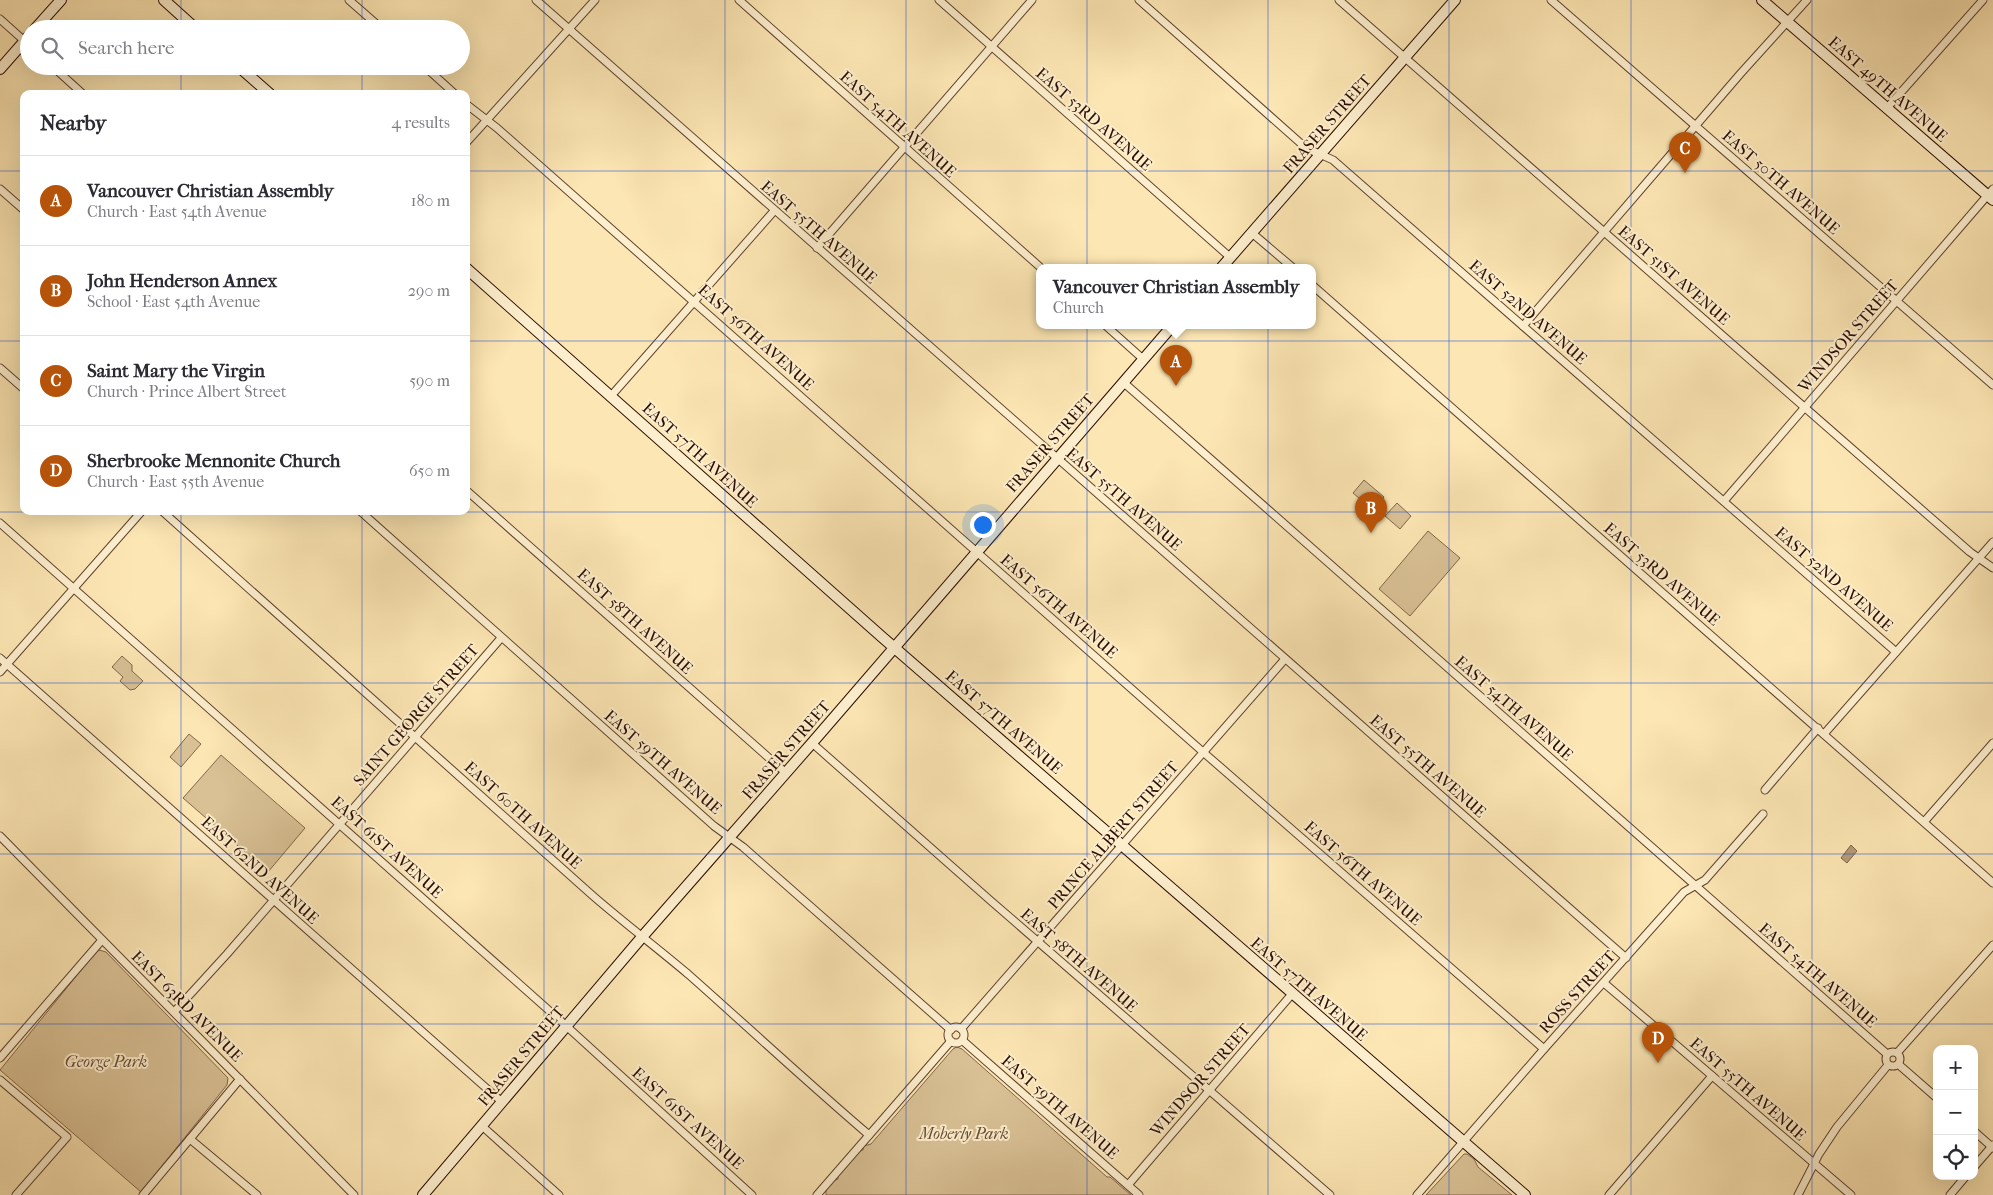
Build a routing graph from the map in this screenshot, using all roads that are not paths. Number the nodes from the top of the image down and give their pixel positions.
1 (61, 0) edge
2 (164, 0) edge
3 (349, 0) edge
4 (536, 0) edge
5 (595, 0) edge
6 (739, 0) edge
7 (938, 0) edge
8 (1032, 0) edge
9 (1139, 0) edge
10 (1339, 0) edge
11 (1455, 0) edge
12 (1551, 0) edge
13 (1762, 0) edge
14 (1807, 0) edge
15 (1983, 0) edge
16 (0, 19) edge
17 (44, 20) edge
18 (186, 20) edge
19 (372, 20) edge
20 (1788, 22) junction
21 (569, 30) junction
22 (20, 35) edge
23 (992, 47) junction
24 (20, 48) edge
25 (1405, 58) junction
26 (0, 68) edge
27 (62, 75) edge
28 (248, 75) edge
29 (434, 75) edge
30 (79, 90) edge
31 (265, 90) edge
32 (451, 90) edge
33 (470, 107) edge
34 (1887, 108) junction
35 (487, 120) junction
36 (1696, 126) junction
37 (470, 139) edge
38 (905, 148) junction
39 (1320, 155) junction
40 (0, 189) edge
41 (1991, 195) edge
42 (20, 206) edge
43 (774, 211) junction
44 (1605, 232) junction
45 (1252, 233) junction
46 (817, 248) junction
47 (1231, 258) junction
48 (1037, 264) edge
49 (1225, 264) edge
50 (1288, 264) edge
51 (470, 272) edge
52 (1316, 289) edge
53 (1897, 300) junction
54 (695, 301) junction
55 (1523, 326) junction
56 (1110, 329) edge
57 (1168, 329) edge
58 (1143, 358) junction
59 (0, 368) edge
60 (1123, 382) junction
61 (1993, 385) edge
62 (20, 386) edge
63 (611, 396) junction
64 (1804, 407) junction
65 (1057, 458) junction
66 (470, 494) edge
67 (1724, 501) junction
68 (138, 515) edge
69 (166, 515) edge
70 (364, 515) edge
71 (0, 523) edge
72 (1993, 542) edge
73 (976, 552) junction
74 (1979, 558) junction
75 (1993, 568) edge
76 (74, 588) junction
77 (501, 638) junction
78 (894, 648) junction
79 (1896, 652) junction
80 (0, 658) edge
81 (1286, 659) junction
82 (7, 664) junction
83 (0, 672) edge
84 (1818, 728) junction
85 (1824, 734) junction
86 (416, 737) junction
87 (812, 743) junction
88 (1993, 743) edge
89 (1203, 752) junction
90 (786, 773) junction
91 (1765, 790) dead end
92 (1763, 814) dead end
93 (1924, 822) junction
94 (340, 824) junction
95 (0, 836) edge
96 (729, 837) junction
97 (1122, 845) junction
98 (1993, 883) edge
99 (1695, 886) junction
100 (273, 901) junction
101 (642, 937) junction
102 (102, 940) junction
103 (1038, 942) junction
104 (1993, 945) edge
105 (1626, 958) junction
106 (1604, 983) junction
107 (1292, 994) junction
108 (174, 1012) junction
109 (566, 1026) junction
110 (962, 1029) junction
111 (951, 1030) junction
112 (962, 1040) junction
113 (951, 1041) junction
114 (1544, 1049) junction
115 (1898, 1053) junction
116 (1887, 1054) junction
117 (1, 1055) edge
118 (1888, 1064) junction
119 (1898, 1064) junction
120 (1712, 1076) junction
121 (240, 1079) junction
122 (0, 1080) edge
123 (1209, 1091) junction
124 (1933, 1095) edge
125 (502, 1102) junction
126 (482, 1126) junction
127 (1978, 1134) edge
128 (869, 1135) junction
129 (190, 1139) junction
130 (1464, 1143) junction
131 (1993, 1146) edge
132 (1978, 1163) edge
133 (1814, 1164) junction
134 (1963, 1180) edge
135 (1128, 1185) junction
136 (16, 1195) edge
137 (143, 1195) edge
138 (257, 1195) edge
139 (354, 1195) edge
140 (423, 1195) edge
141 (559, 1195) edge
142 (752, 1195) edge
143 (817, 1195) edge
144 (1139, 1195) edge
145 (1330, 1195) edge
146 (1417, 1195) edge
147 (1525, 1195) edge
148 (1609, 1195) edge
149 (1798, 1195) edge
150 (1851, 1195) edge
151 (1950, 1195) edge

1 - 17 street
2 - 18 street
3 - 19 street
4 - 21 street, EAST 55TH AVENUE
5 - 21 street
6 - 38 street, EAST 54TH AVENUE
7 - 23 street, EAST 53RD AVENUE
8 - 23 street
9 - 39 street, EAST 52ND AVENUE
10 - 25 street, EAST 51ST AVENUE
11 - 25 street, FRASER STREET
12 - 36 street, EAST 50TH AVENUE
13 - 20 street, EAST 49TH AVENUE
14 - 20 street
15 - 34 street
16 - 22 street
20 - 34 street, EAST 49TH AVENUE
20 - 36 street
21 - 35 street
21 - 43 street, EAST 55TH AVENUE
23 - 38 street
23 - 47 street, EAST 53RD AVENUE
24 - 26 street
25 - 39 street, FRASER STREET
25 - 44 street, EAST 51ST AVENUE
27 - 30 street
28 - 31 street
29 - 32 street
33 - 35 street, EAST 56TH AVENUE
34 - 41 street, EAST 49TH AVENUE
35 - 37 street
35 - 54 street, EAST 56TH AVENUE
36 - 44 street
36 - 53 street, EAST 50TH AVENUE
38 - 46 street
38 - 48 street, EAST 54TH AVENUE
39 - 45 street, FRASER STREET
39 - 55 street, EAST 52ND AVENUE
40 - 42 street
41 - 53 street, WINDSOR STREET
43 - 46 street, EAST 55TH AVENUE
43 - 54 street
44 - 55 street
44 - 64 street, EAST 51ST AVENUE
45 - 47 street, FRASER STREET
45 - 50 street
46 - 65 street, EAST 55TH AVENUE
47 - 49 street, FRASER STREET
51 - 63 street, EAST 57TH AVENUE
52 - 84 street, EAST 53RD AVENUE
53 - 61 street, EAST 50TH AVENUE
53 - 64 street, WINDSOR STREET
54 - 63 street
54 - 73 street, EAST 56TH AVENUE
55 - 67 street, EAST 52ND AVENUE
56 - 58 street
57 - 58 street, FRASER STREET
58 - 60 street, FRASER STREET
59 - 62 street
60 - 65 street, FRASER STREET
60 - 99 street, EAST 54TH AVENUE
63 - 78 street, EAST 57TH AVENUE
64 - 67 street, WINDSOR STREET
64 - 74 street, EAST 51ST AVENUE
65 - 73 street, FRASER STREET
65 - 81 street, EAST 55TH AVENUE
66 - 90 street, EAST 58TH AVENUE
67 - 79 street, EAST 52ND AVENUE
68 - 76 street
69 - 86 street, EAST 60TH AVENUE
70 - 77 street, EAST 59TH AVENUE
71 - 76 street, EAST 61ST AVENUE
72 - 74 street
73 - 78 street, FRASER STREET
73 - 89 street, EAST 56TH AVENUE
74 - 75 street, EAST 51ST AVENUE
74 - 79 street
76 - 82 street
76 - 94 street, EAST 61ST AVENUE
77 - 86 street, SAINT GEORGE STREET
77 - 96 street, EAST 59TH AVENUE
78 - 87 street, FRASER STREET
78 - 97 street, EAST 57TH AVENUE
79 - 85 street
80 - 82 street, EAST 62ND AVENUE
81 - 89 street, PRINCE ALBERT STREET
81 - 105 street, EAST 55TH AVENUE
82 - 83 street
82 - 100 street, EAST 62ND AVENUE
84 - 85 street, EAST 53RD AVENUE
84 - 91 street
85 - 93 street, EAST 53RD AVENUE
86 - 94 street, SAINT GEORGE STREET
86 - 101 street, EAST 60TH AVENUE
87 - 90 street, FRASER STREET
87 - 103 street, EAST 58TH AVENUE
88 - 93 street
89 - 97 street, PRINCE ALBERT STREET
89 - 114 street, EAST 56TH AVENUE
90 - 96 street, FRASER STREET
92 - 99 street, ROSS STREET
93 - 98 street, EAST 53RD AVENUE
94 - 100 street, SAINT GEORGE STREET
94 - 109 street, EAST 61ST AVENUE
95 - 102 street, EAST 63RD AVENUE
96 - 101 street, FRASER STREET
96 - 111 street, EAST 59TH AVENUE
97 - 103 street, PRINCE ALBERT STREET
97 - 107 street, EAST 57TH AVENUE
99 - 105 street, ROSS STREET
99 - 116 street, EAST 54TH AVENUE
100 - 108 street, SAINT GEORGE STREET
100 - 125 street, EAST 62ND AVENUE
101 - 109 street, FRASER STREET
101 - 128 street, EAST 60TH AVENUE
102 - 108 street, EAST 63RD AVENUE
102 - 117 street
103 - 110 street, PRINCE ALBERT STREET
103 - 123 street, EAST 58TH AVENUE
104 - 115 street
105 - 106 street, ROSS STREET
106 - 114 street, ROSS STREET
106 - 120 street, EAST 55TH AVENUE
107 - 123 street, WINDSOR STREET
107 - 130 street, EAST 57TH AVENUE
108 - 121 street, EAST 63RD AVENUE
109 - 125 street, FRASER STREET
109 - 142 street, EAST 61ST AVENUE
110 - 111 street
110 - 112 street
111 - 113 street
112 - 113 street
112 - 135 street, EAST 59TH AVENUE
113 - 128 street
114 - 130 street, ROSS STREET
115 - 116 street
115 - 119 street
116 - 118 street
118 - 119 street
118 - 133 street
119 - 124 street
120 - 133 street, EAST 55TH AVENUE
120 - 148 street
121 - 129 street
121 - 139 street, EAST 63RD AVENUE
122 - 136 street
123 - 135 street, WINDSOR STREET
123 - 145 street, EAST 58TH AVENUE
125 - 126 street, FRASER STREET
126 - 140 street, FRASER STREET
126 - 141 street
127 - 131 street
128 - 143 street
129 - 137 street
129 - 138 street
130 - 146 street, ROSS STREET
130 - 147 street, EAST 57TH AVENUE
131 - 132 street
133 - 149 street
133 - 150 street, EAST 55TH AVENUE
134 - 151 street
135 - 144 street, EAST 59TH AVENUE

